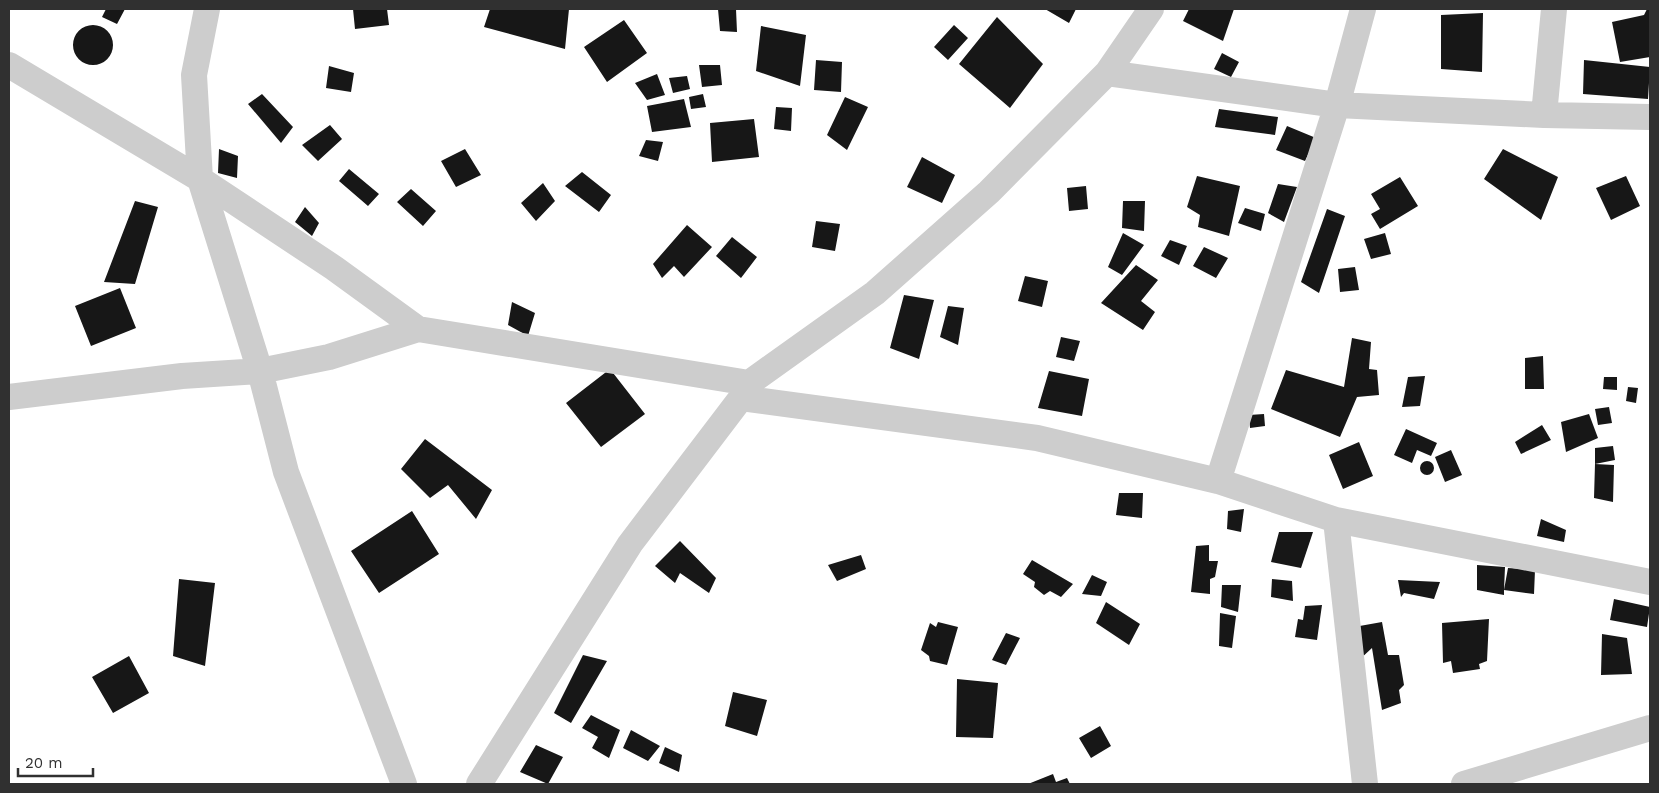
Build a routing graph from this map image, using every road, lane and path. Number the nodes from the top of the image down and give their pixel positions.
1 (207, 9) edge
2 (1151, 9) edge
3 (1363, 9) edge
4 (1554, 9) edge
5 (9, 65) edge
6 (1107, 73) junction
7 (1337, 105) junction
8 (1544, 115) junction
9 (1650, 117) edge
10 (200, 179) junction
11 (418, 329) junction
12 (260, 371) junction
13 (745, 391) junction
14 (9, 397) edge
15 (1218, 481) junction
16 (1336, 520) junction
17 (1650, 582) edge
18 (1650, 728) edge
19 (404, 784) edge
20 (479, 784) edge
21 (1364, 784) edge
22 (1464, 784) edge

1 - 10 street
2 - 6 street
3 - 7 street
4 - 8 street
5 - 10 street
6 - 7 street
6 - 13 street
7 - 8 street
7 - 15 street
8 - 9 street
10 - 11 street
10 - 12 street
11 - 12 street
11 - 13 street
12 - 14 street
12 - 19 street
13 - 15 street
13 - 20 street
15 - 16 street
16 - 17 street
16 - 21 street
18 - 22 street

